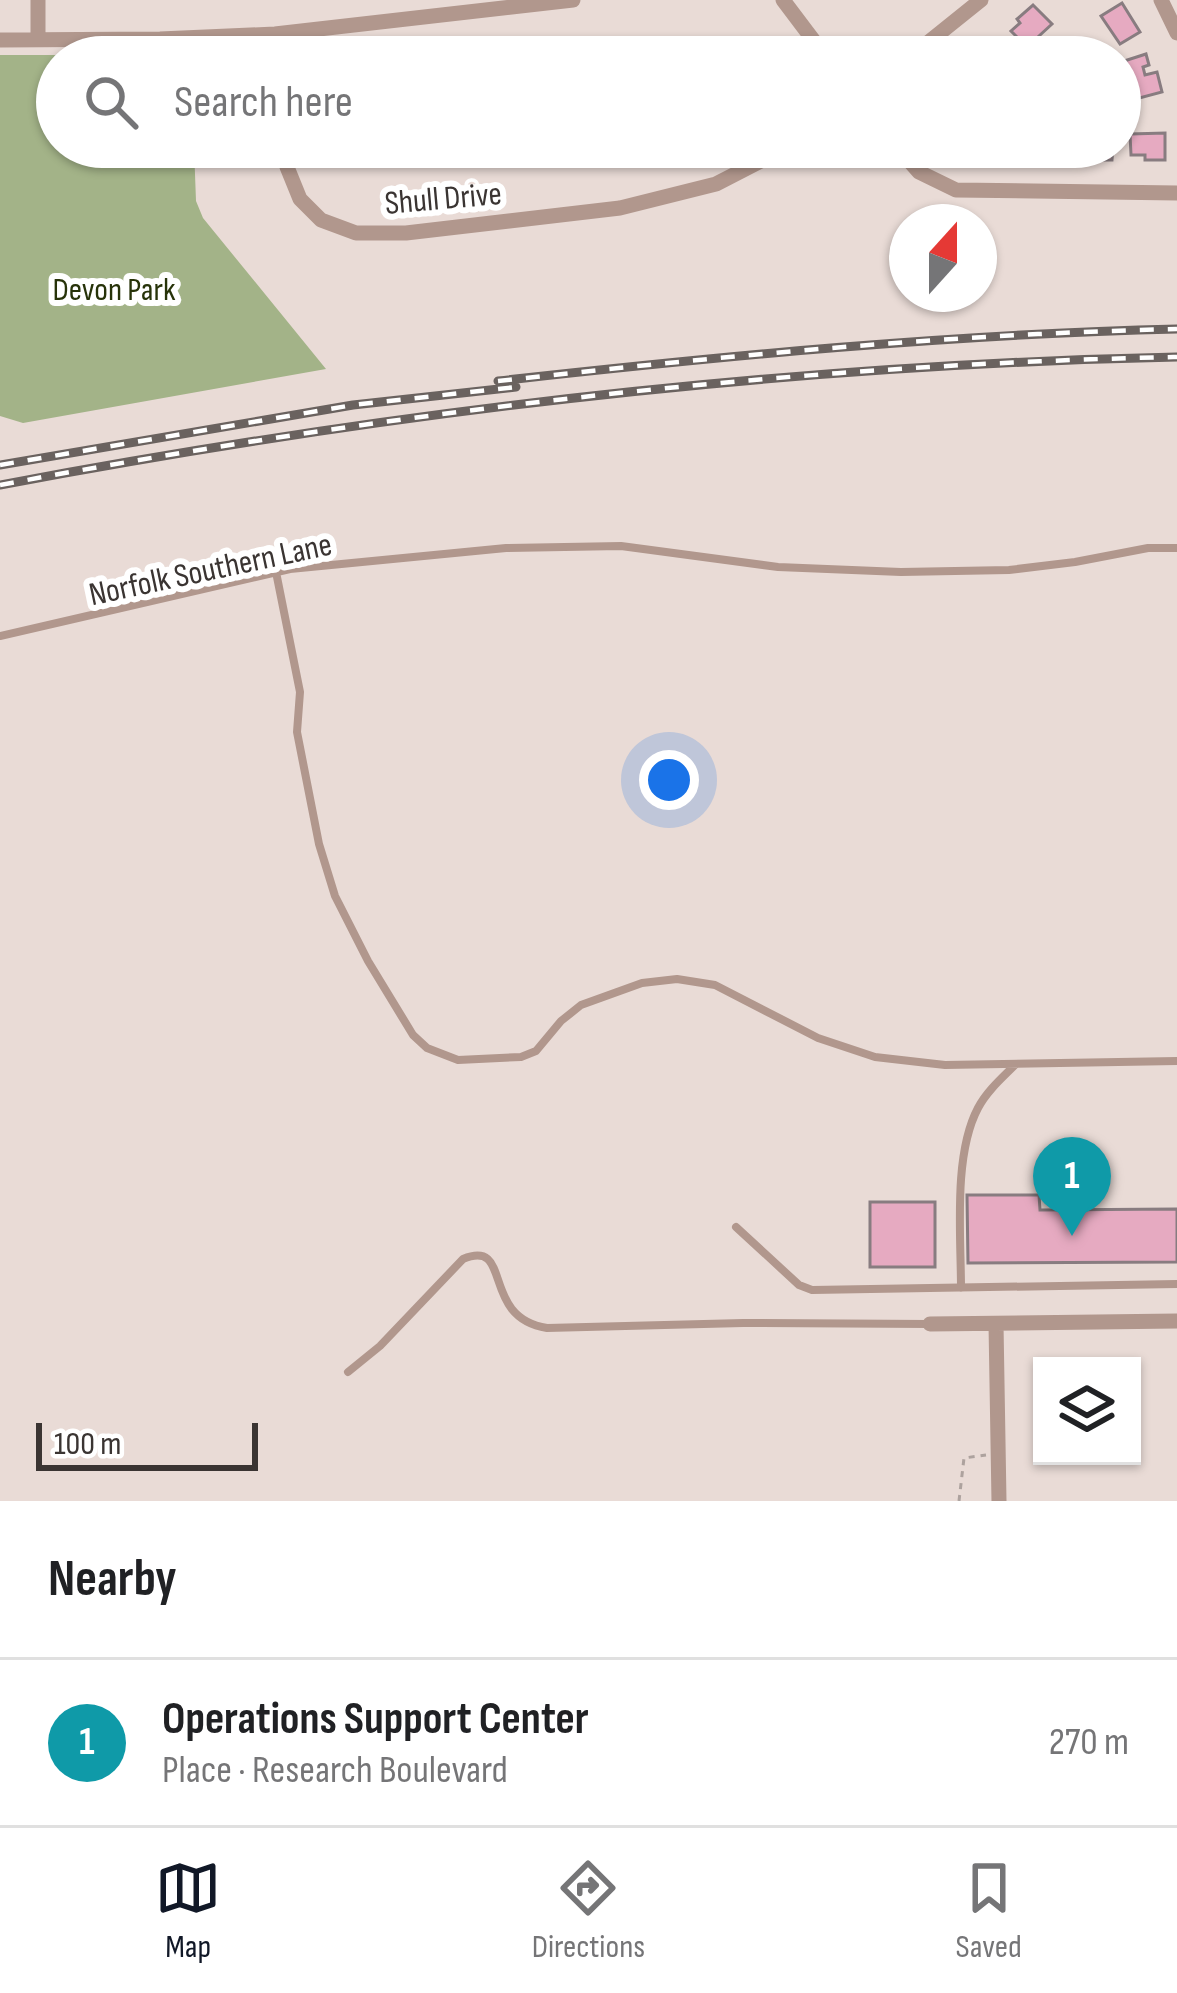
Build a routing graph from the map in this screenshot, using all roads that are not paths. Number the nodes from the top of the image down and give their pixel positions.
1 (38, 0) edge
2 (573, 0) edge
3 (783, 0) edge
4 (981, 0) edge
5 (1161, 0) edge
6 (1177, 33) edge
7 (275, 34) joint
8 (38, 36) edge
9 (196, 36) edge
10 (810, 36) edge
11 (936, 36) edge
12 (0, 40) edge
13 (36, 40) edge
14 (287, 168) edge
15 (747, 168) edge
16 (915, 168) edge
17 (1177, 193) edge
18 (1177, 548) edge
19 (276, 572) junction
20 (0, 638) edge
21 (1177, 1061) edge
22 (1016, 1064) junction
23 (736, 1227) dead end
24 (1177, 1284) edge
25 (961, 1288) junction
26 (1177, 1321) edge
27 (930, 1324) joint
28 (996, 1324) junction
29 (348, 1372) dead end
30 (999, 1501) edge

1 - 8 street
2 - 7 street
3 - 10 street
4 - 11 street
5 - 6 street
7 - 9 street
12 - 13 street
14 - 15 street, Shull Drive
16 - 17 street
18 - 19 lane, Norfolk Southern Lane
19 - 20 lane, Norfolk Southern Lane
19 - 22 lane
21 - 22 lane
22 - 25 lane
23 - 25 lane
24 - 25 lane
26 - 28 street
27 - 28 street
27 - 29 lane
28 - 30 street

